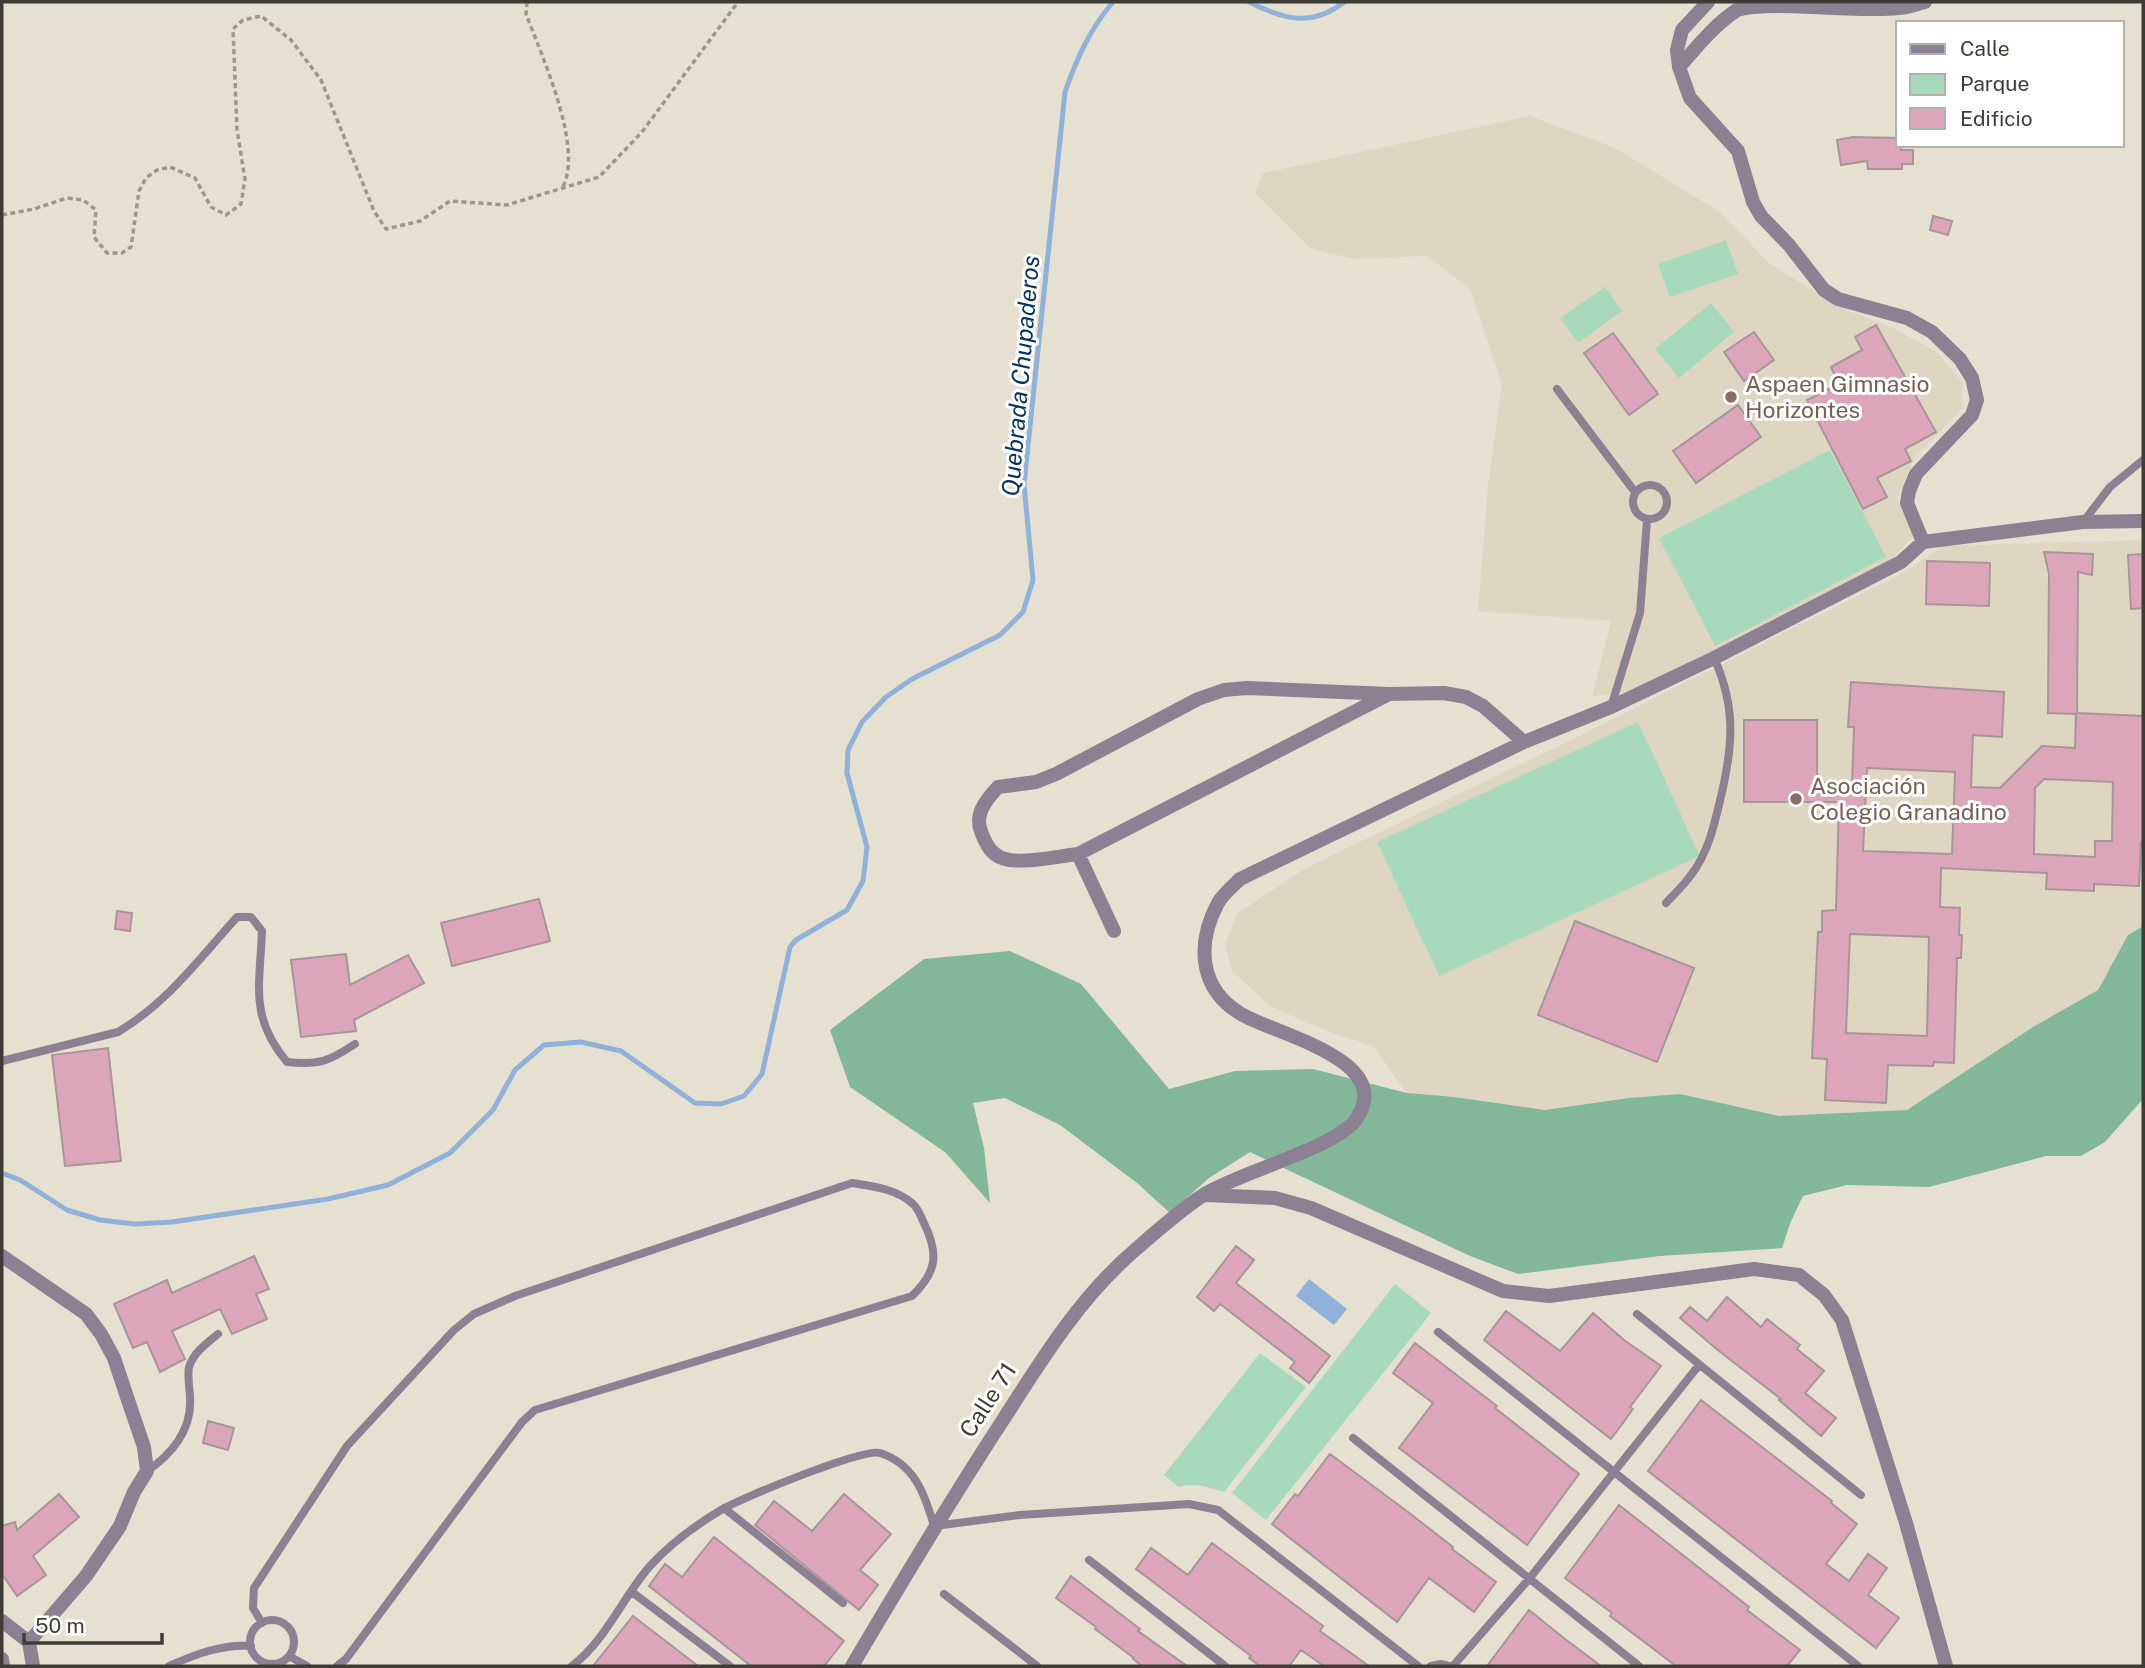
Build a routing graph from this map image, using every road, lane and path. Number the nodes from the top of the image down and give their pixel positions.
1 (527, 2) edge
2 (738, 2) edge
3 (1708, 2) edge
4 (1925, 2) edge
5 (1679, 67) junction
6 (561, 190) junction
7 (2, 215) edge
8 (1557, 388) dead end
9 (2143, 460) edge
10 (1635, 492) junction
11 (1647, 520) junction
12 (2143, 521) edge
13 (2083, 522) junction
14 (1923, 542) junction
15 (1714, 658) junction
16 (1389, 694) junction
17 (1611, 707) junction
18 (1524, 742) junction
19 (1078, 854) junction
20 (1666, 903) dead end
21 (1114, 931) dead end
22 (355, 1044) dead end
23 (2, 1060) edge
24 (1205, 1194) junction
25 (2, 1256) edge
26 (1637, 1314) dead end
27 (1438, 1332) dead end
28 (218, 1334) dead end
29 (1699, 1365) junction
30 (1353, 1438) dead end
31 (147, 1471) junction
32 (1614, 1472) junction
33 (1861, 1495) dead end
34 (724, 1508) junction
35 (934, 1526) junction
36 (1089, 1560) dead end
37 (1529, 1579) junction
38 (632, 1592) junction
39 (944, 1594) dead end
40 (843, 1603) dead end
41 (2, 1621) edge
42 (262, 1623) junction
43 (29, 1642) junction
44 (251, 1646) junction
45 (289, 1656) junction
46 (2, 1658) edge
47 (3, 1666) edge
48 (33, 1666) edge
49 (169, 1666) edge
50 (307, 1666) edge
51 (337, 1666) edge
52 (572, 1666) edge
53 (730, 1666) edge
54 (852, 1666) edge
55 (1037, 1666) edge
56 (1225, 1666) edge
57 (1418, 1666) edge
58 (1431, 1666) edge
59 (1451, 1666) edge
60 (1640, 1666) edge
61 (1858, 1666) edge
62 (1946, 1666) edge

1 - 6 path
2 - 6 path
3 - 5 street
4 - 5 street
5 - 14 street
6 - 7 path
8 - 10 lane
9 - 13 lane
10 - 11 lane
10 - 11 lane
11 - 17 lane
12 - 13 street
13 - 14 street
14 - 15 street
15 - 17 street
15 - 20 lane
16 - 18 street
16 - 19 street
16 - 19 street
17 - 18 street
18 - 24 street, Calle 71
19 - 21 street
22 - 23 lane
24 - 35 street, Calle 71
24 - 62 street
25 - 31 street
26 - 29 lane
27 - 32 lane
28 - 31 lane
29 - 32 lane
29 - 33 lane
30 - 37 lane
31 - 43 street
32 - 37 lane
32 - 61 lane
34 - 35 lane
34 - 38 lane
34 - 40 lane
35 - 54 street, Calle 71
35 - 57 lane
36 - 56 lane
37 - 59 lane
37 - 60 lane
38 - 52 lane
38 - 53 lane
39 - 55 lane
41 - 43 street
42 - 44 lane
42 - 45 lane
42 - 51 lane
43 - 48 street
44 - 45 lane
44 - 49 lane
45 - 50 lane
46 - 47 street
58 - 59 lane

